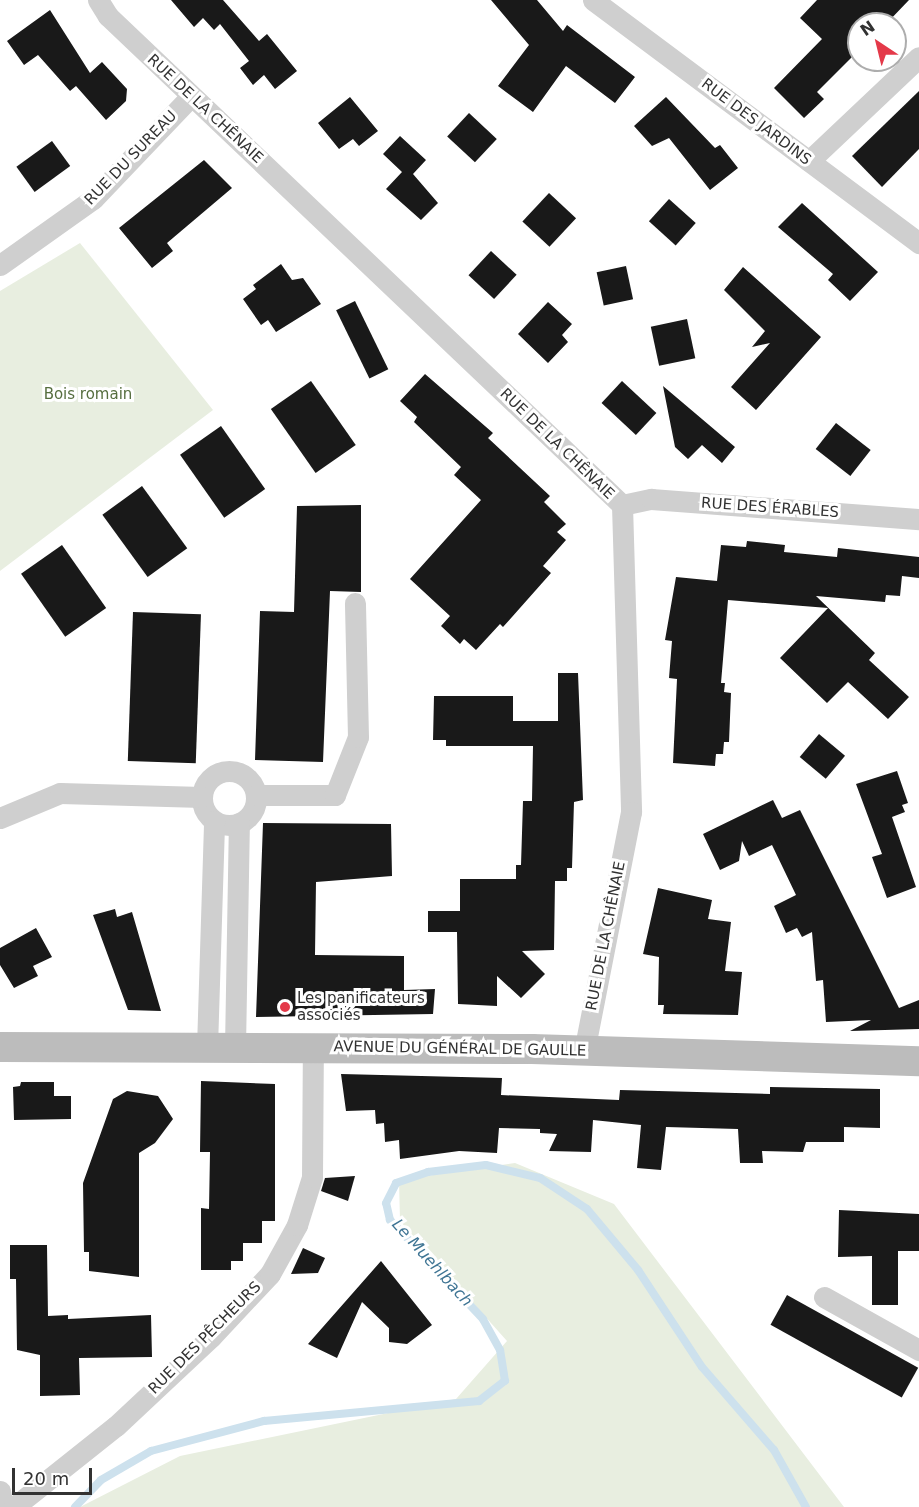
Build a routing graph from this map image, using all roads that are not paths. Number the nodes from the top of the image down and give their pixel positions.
1 (98, 0) edge
2 (593, 0) edge
3 (919, 57) edge
4 (191, 96) junction
5 (809, 161) junction
6 (40, 239) junction
7 (919, 243) edge
8 (0, 248) edge
9 (0, 265) edge
10 (622, 506) junction
11 (919, 519) edge
12 (355, 603) dead end
13 (256, 795) junction
14 (202, 797) junction
15 (0, 818) edge
16 (214, 820) junction
17 (239, 823) junction
18 (0, 1047) edge
19 (221, 1047) junction
20 (314, 1047) junction
21 (584, 1051) junction
22 (919, 1061) edge
23 (825, 1297) dead end
24 (919, 1350) edge
25 (0, 1491) edge
26 (3, 1507) edge
27 (14, 1507) edge

1 - 4 street, RUE DE LA CHÊNAIE
2 - 5 street, RUE DES JARDINS
3 - 5 street
4 - 6 street, RUE DU SUREAU
4 - 10 street, RUE DE LA CHÊNAIE
5 - 7 street, RUE DES JARDINS
6 - 8 street, RUE DU SUREAU
6 - 9 street, RUE DU SUREAU
10 - 11 street, RUE DES ÉRABLES
10 - 21 street, RUE DE LA CHÊNAIE
12 - 13 street
13 - 14 street
13 - 17 street
14 - 15 street
14 - 16 street
16 - 17 street
16 - 19 street
17 - 19 street
18 - 19 main road, AVENUE DU GÉNÉRAL DE GAULLE
19 - 20 main road, AVENUE DU GÉNÉRAL DE GAULLE
20 - 21 main road, AVENUE DU GÉNÉRAL DE GAULLE
20 - 27 street, RUE DES PÊCHEURS
21 - 22 main road, AVENUE DU GÉNÉRAL DE GAULLE
23 - 24 street
25 - 26 street

